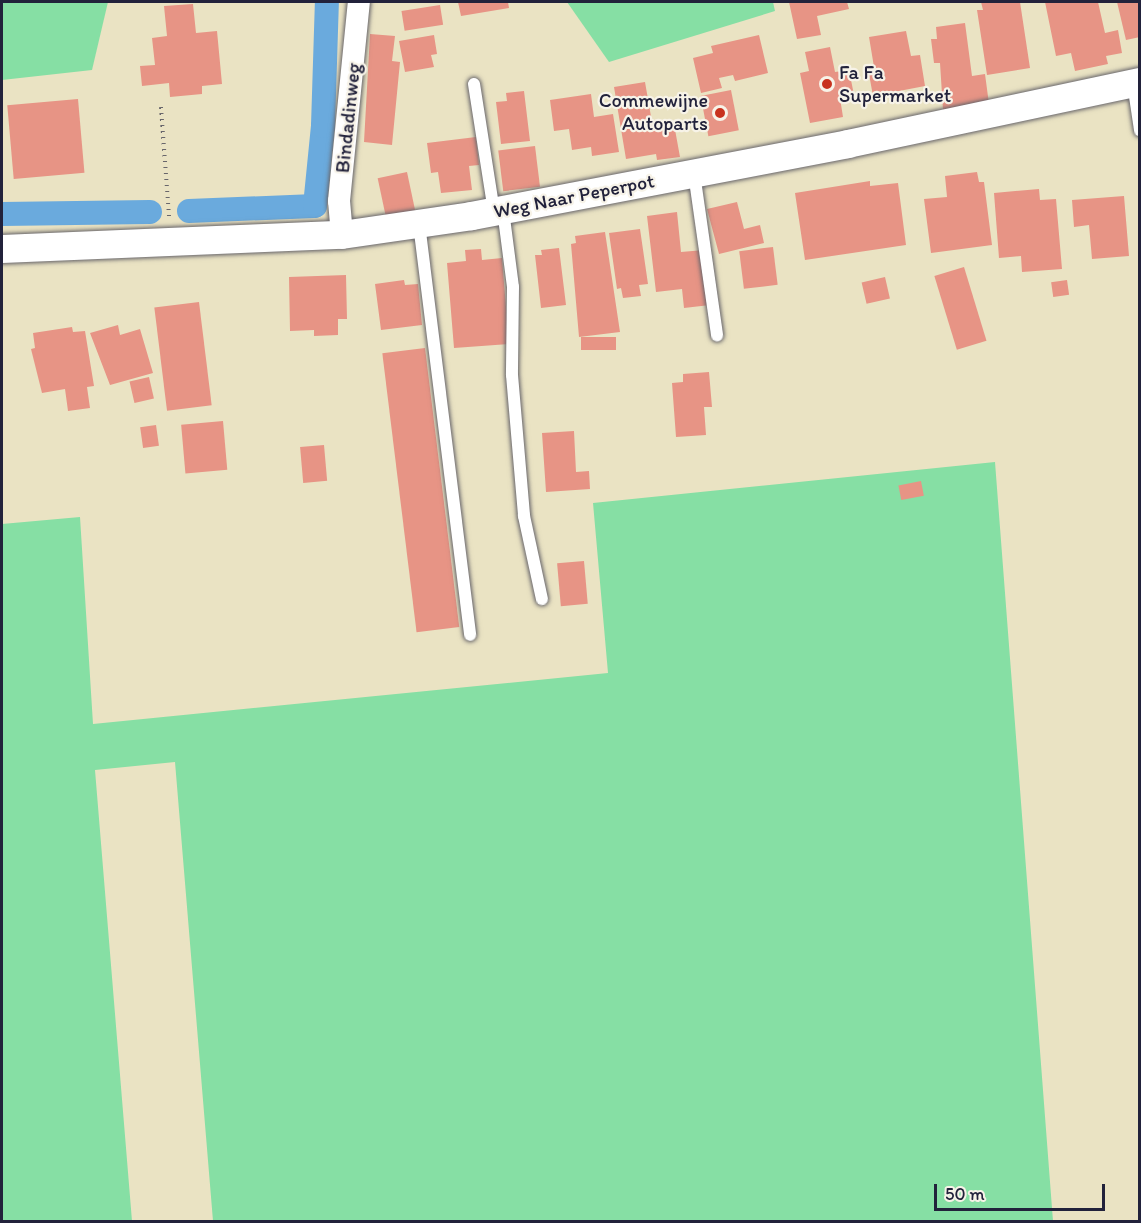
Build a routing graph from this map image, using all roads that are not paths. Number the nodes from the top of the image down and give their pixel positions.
1 (359, 2) edge
2 (1136, 83) edge
3 (474, 84) dead end
4 (1140, 130) edge
5 (694, 173) junction
6 (499, 211) junction
7 (418, 224) junction
8 (342, 235) junction
9 (2, 249) edge
10 (717, 335) dead end
11 (542, 599) dead end
12 (470, 635) dead end

1 - 8 street, Bindadinweg
2 - 4 lane
2 - 5 street, Weg Naar Peperpot
3 - 6 lane
5 - 6 street, Weg Naar Peperpot
5 - 10 lane
6 - 7 street, Weg Naar Peperpot
6 - 11 lane
7 - 8 street, Weg Naar Peperpot
7 - 12 lane
8 - 9 street, Weg Naar Peperpot

